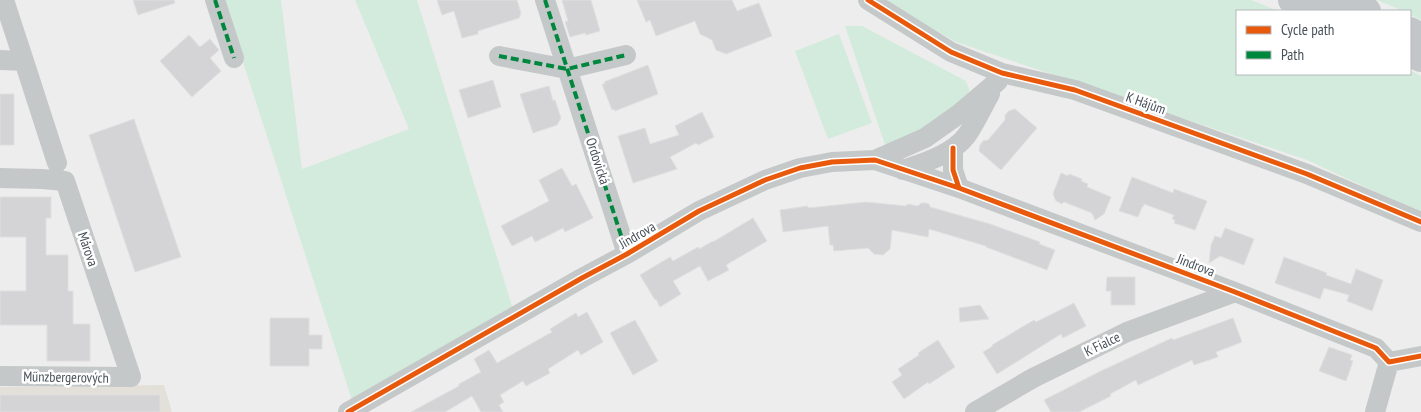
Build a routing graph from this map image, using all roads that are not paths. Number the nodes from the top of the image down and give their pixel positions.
1 (4, 0) edge
2 (215, 0) edge
3 (545, 0) edge
4 (868, 0) edge
5 (1292, 0) edge
6 (1340, 0) edge
7 (1317, 10) edge
8 (1364, 10) edge
9 (626, 54) dead end
10 (499, 56) dead end
11 (234, 58) dead end
12 (0, 60) edge
13 (24, 61) junction
14 (567, 69) junction
15 (1000, 77) junction
16 (953, 148) junction
17 (876, 160) junction
18 (57, 163) dead end
19 (903, 170) junction
20 (0, 178) edge
21 (958, 188) junction
22 (1421, 222) edge
23 (628, 254) junction
24 (1235, 292) junction
25 (1421, 356) edge
26 (1389, 362) junction
27 (0, 376) edge
28 (131, 378) joint
29 (348, 412) edge
30 (975, 412) edge
31 (1375, 412) edge

1 - 13 street
2 - 11 street
3 - 14 street, Ordovická
4 - 15 street, K Hájům
5 - 7 main road
6 - 8 main road
9 - 14 street
10 - 14 street
12 - 13 street
13 - 18 street
14 - 23 street, Ordovická
15 - 16 street
15 - 17 street, Jindrova
15 - 22 street, K Hájům
16 - 19 street
16 - 21 street
17 - 19 street, Jindrova
17 - 23 street, Jindrova
19 - 21 street, Jindrova
20 - 28 street, Márova
21 - 24 street, Jindrova
23 - 29 street, Jindrova
24 - 26 street, Jindrova
24 - 30 street, K Fialce
25 - 26 street
26 - 31 street
27 - 28 street, Münzbergerových

